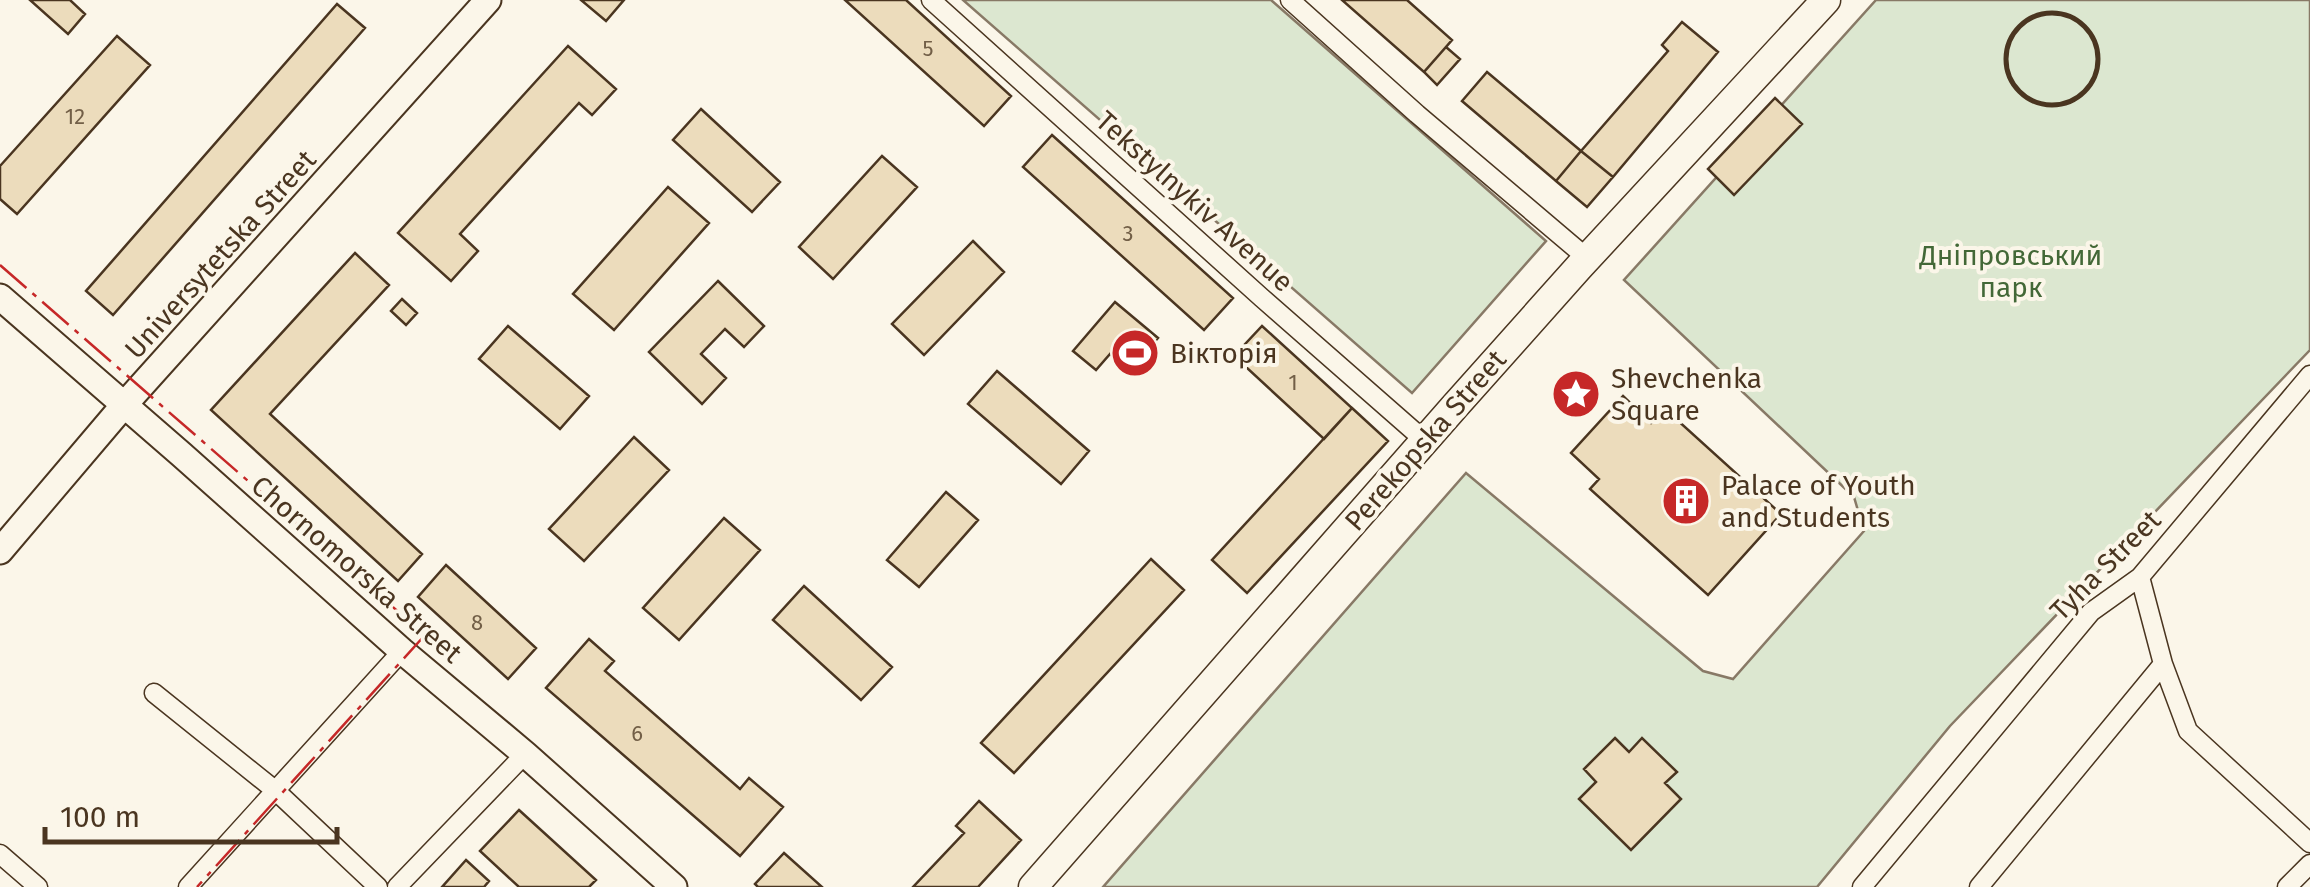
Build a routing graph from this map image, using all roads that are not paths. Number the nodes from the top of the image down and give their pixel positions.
1 (488, 0) edge
2 (930, 0) edge
3 (1290, 0) edge
4 (1826, 0) edge
5 (1587, 258) junction
6 (0, 297) edge
7 (2310, 375) edge
8 (124, 405) junction
9 (1424, 440) junction
10 (0, 551) edge
11 (2140, 577) junction
12 (402, 651) junction
13 (2163, 664) junction
14 (154, 693) dead end
15 (525, 754) junction
16 (276, 791) junction
17 (2310, 843) edge
18 (0, 854) edge
19 (2310, 864) edge
20 (38, 887) edge
21 (188, 887) edge
22 (378, 887) edge
23 (397, 887) edge
24 (674, 887) edge
25 (1033, 887) edge
26 (1862, 887) edge
27 (1979, 887) edge
28 (2287, 887) edge

1 - 8 street, Universytetska Street
2 - 9 street, Tekstylnykiv Avenue
3 - 5 street
4 - 5 main road, Perekopska Street
5 - 9 main road, Perekopska Street
6 - 8 street, Chornomorska Street
7 - 11 street, Tyha Street
8 - 10 street, Universytetska Street
8 - 12 street, Chornomorska Street
9 - 25 main road, Perekopska Street
11 - 13 street
11 - 26 street, Tyha Street
12 - 15 street, Chornomorska Street
12 - 16 street
13 - 17 street
13 - 27 street
14 - 16 street
15 - 23 street
15 - 24 street, Chornomorska Street
16 - 21 street
16 - 22 street
18 - 20 street
19 - 28 street

